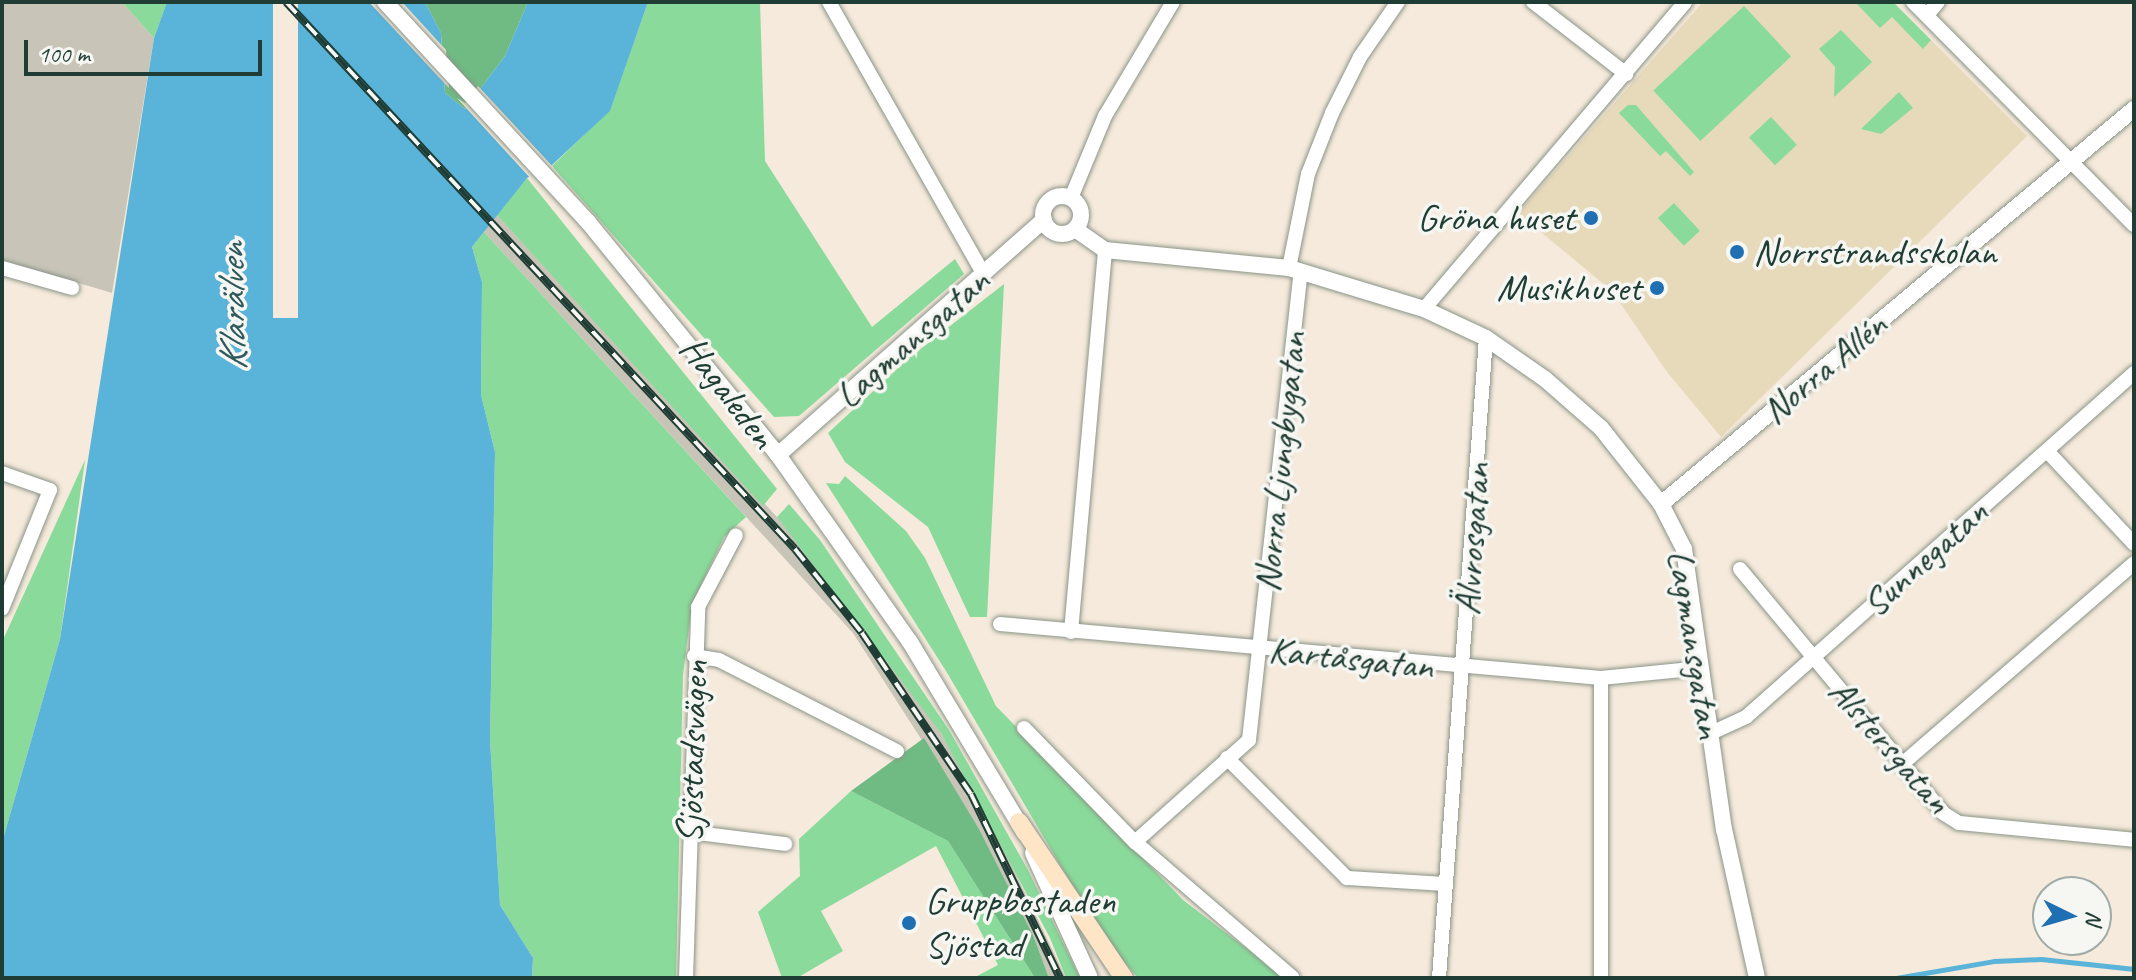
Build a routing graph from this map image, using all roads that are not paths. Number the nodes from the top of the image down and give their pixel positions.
1 (385, 2) edge
2 (829, 2) edge
3 (1173, 2) edge
4 (1398, 2) edge
5 (1533, 2) edge
6 (1685, 2) edge
7 (1913, 2) edge
8 (1938, 2) edge
9 (1927, 15) junction
10 (1626, 74) junction
11 (2134, 109) edge
12 (2069, 162) junction
13 (1071, 198) junction
14 (1044, 220) junction
15 (2134, 225) edge
16 (1075, 229) junction
17 (1105, 250) junction
18 (2, 268) edge
19 (1295, 270) junction
20 (984, 275) junction
21 (72, 288) dead end
22 (1424, 309) junction
23 (1486, 338) junction
24 (2134, 373) edge
25 (2047, 451) junction
26 (778, 455) junction
27 (2, 473) edge
28 (1661, 504) junction
29 (736, 535) dead end
30 (2134, 544) edge
31 (2134, 563) edge
32 (1740, 569) dead end
33 (2, 609) edge
34 (1000, 624) dead end
35 (1071, 632) junction
36 (1259, 649) junction
37 (694, 656) junction
38 (1814, 659) junction
39 (1702, 668) junction
40 (1463, 669) junction
41 (1601, 678) junction
42 (1024, 728) dead end
43 (1709, 734) junction
44 (897, 751) dead end
45 (1227, 758) junction
46 (1901, 765) junction
47 (1019, 822) junction
48 (689, 832) junction
49 (2134, 840) edge
50 (1135, 842) junction
51 (785, 844) dead end
52 (1446, 884) junction
53 (686, 978) edge
54 (1090, 978) edge
55 (1124, 978) edge
56 (1293, 978) edge
57 (1439, 978) edge
58 (1601, 978) edge
59 (1757, 978) edge

1 - 26 street, Hagaleden
2 - 20 street
3 - 13 street
4 - 19 street, Norra Ljungbygatan
5 - 10 street
6 - 10 street
7 - 9 street
8 - 9 street
9 - 12 street
10 - 22 street
11 - 12 street, Norra Allén
12 - 15 street
12 - 28 street, Norra Allén
13 - 14 street, Lagmansgatan
13 - 16 street
14 - 16 street, Lagmansgatan
14 - 20 street, Lagmansgatan
16 - 17 street, Lagmansgatan
17 - 19 street, Lagmansgatan
17 - 35 street
18 - 21 street
19 - 22 street, Lagmansgatan
19 - 36 street, Norra Ljungbygatan
20 - 26 street, Lagmansgatan
22 - 23 street, Lagmansgatan
23 - 28 street, Lagmansgatan
23 - 40 street, Älvrosgatan
24 - 25 street, Sunnegatan
25 - 30 street
25 - 38 street, Sunnegatan
26 - 47 street, Hagaleden
27 - 33 street
28 - 39 street, Lagmansgatan
29 - 37 street, Sjöstadsvägen
31 - 46 street
32 - 38 street, Alstersgatan
34 - 35 street, Kartåsgatan
35 - 36 street, Kartåsgatan
36 - 40 street, Kartåsgatan
36 - 45 street, Norra Ljungbygatan
37 - 44 street
37 - 48 street, Sjöstadsvägen
38 - 43 street, Sunnegatan
38 - 46 street, Alstersgatan
39 - 41 street, Kartåsgatan
39 - 43 street, Lagmansgatan
40 - 41 street, Kartåsgatan
40 - 52 street, Älvrosgatan
41 - 58 street
42 - 50 street
43 - 59 street, Lagmansgatan
45 - 50 street, Norra Ljungbygatan
45 - 52 street
46 - 49 street, Alstersgatan
47 - 54 street, Hagaleden
47 - 55 main road
48 - 51 street
48 - 53 street, Sjöstadsvägen
50 - 56 street
52 - 57 street, Älvrosgatan

